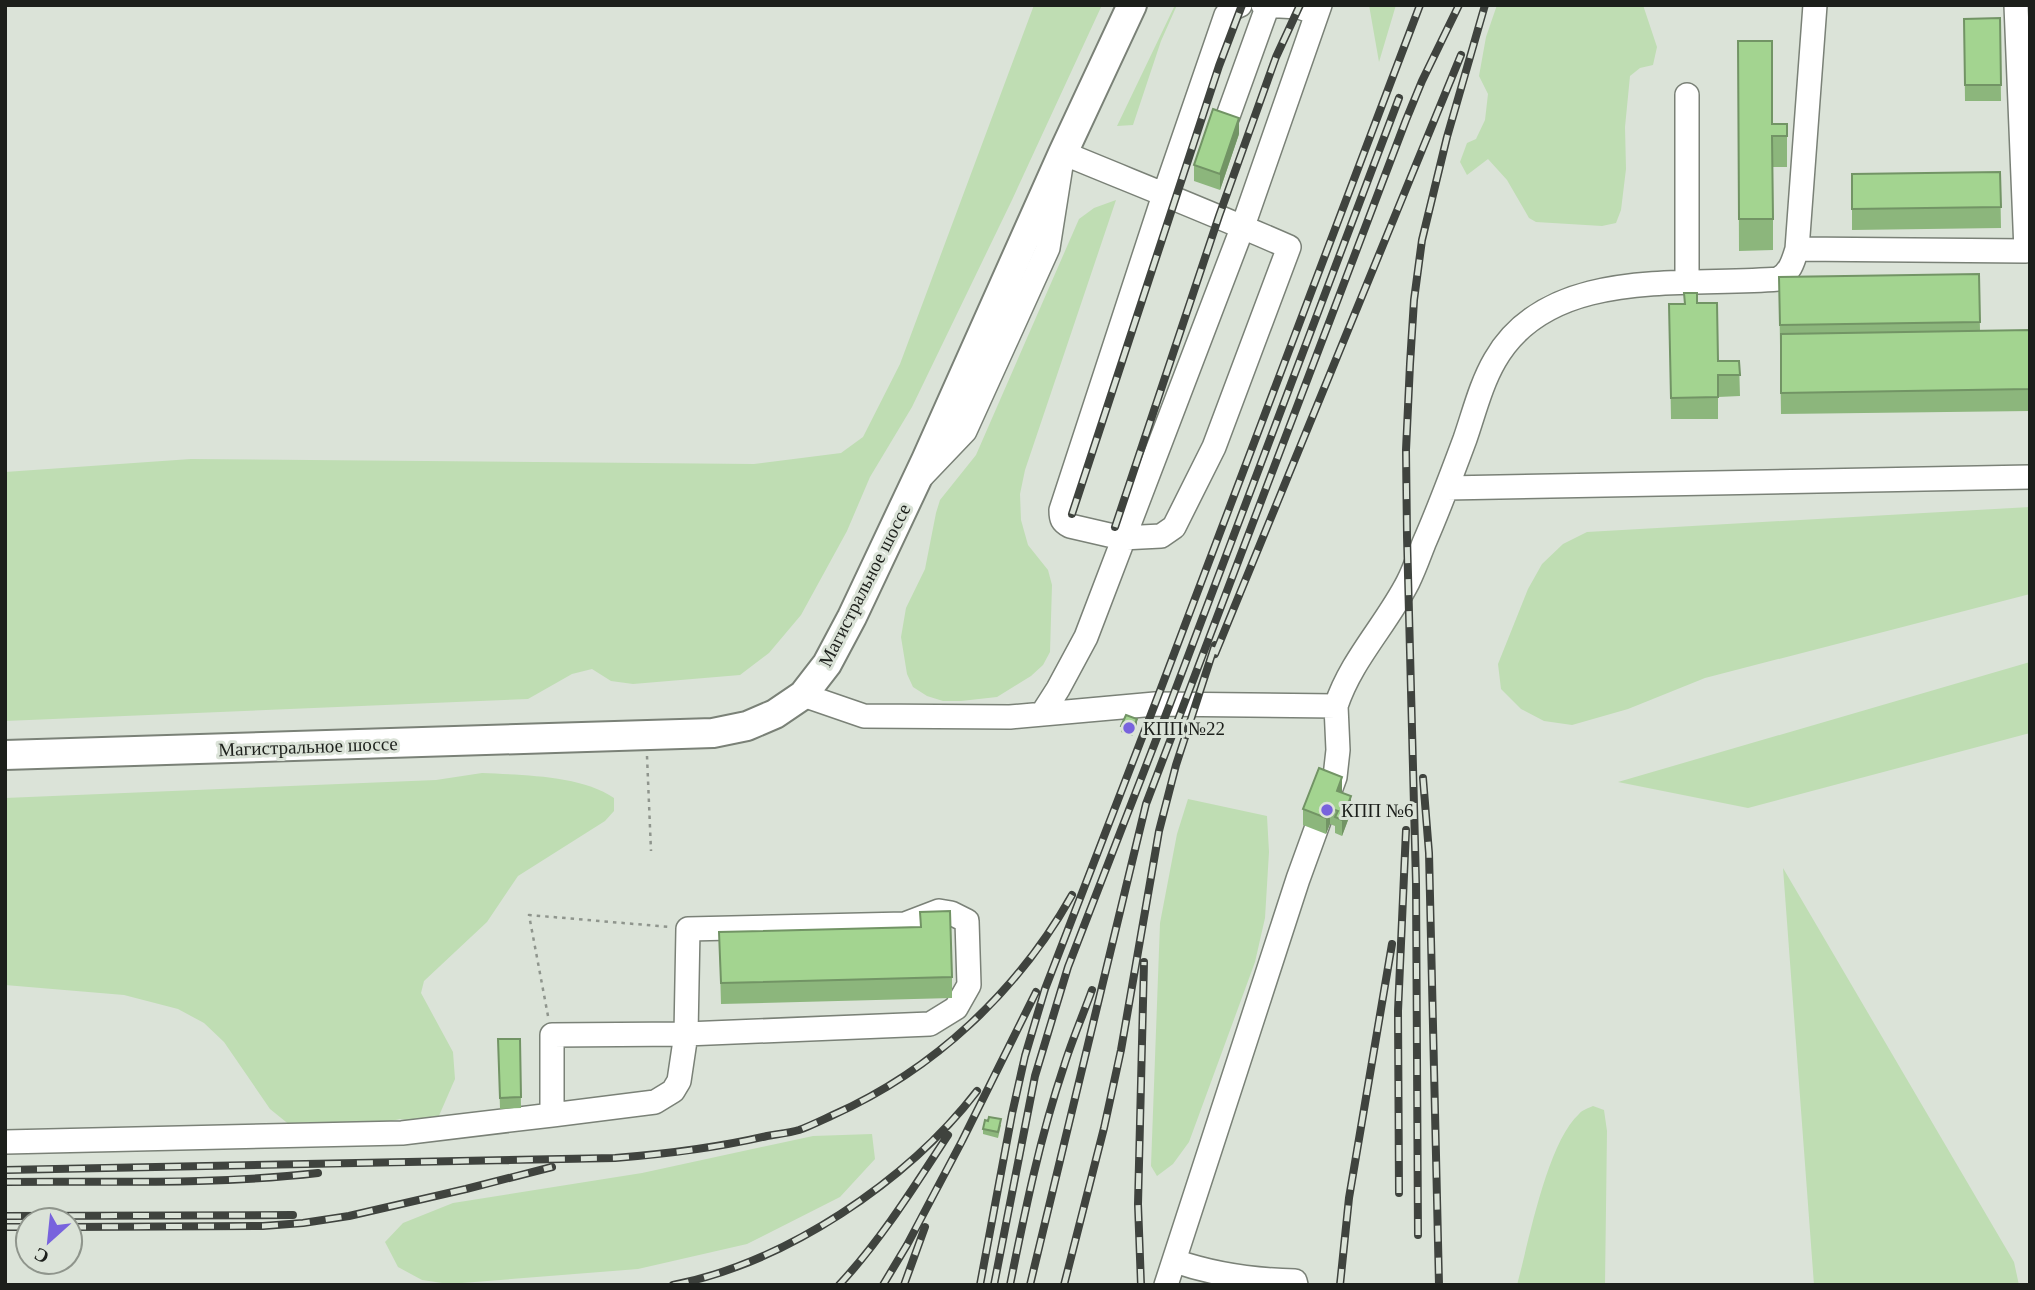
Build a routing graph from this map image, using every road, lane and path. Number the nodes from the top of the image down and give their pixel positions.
1 (1132, 5) edge
2 (1240, 5) edge
3 (1266, 5) edge
4 (1815, 5) edge
5 (2016, 5) edge
6 (1318, 9) edge
7 (1687, 95) dead end
8 (1228, 116) edge
9 (1063, 153) junction
10 (1164, 195) junction
11 (1243, 226) junction
12 (1797, 250) junction
13 (1687, 282) junction
14 (2030, 477) edge
15 (1447, 488) junction
16 (1122, 538) junction
17 (803, 695) junction
18 (1336, 706) junction
19 (1042, 714) junction
20 (646, 736) junction
21 (5, 755) edge
22 (651, 851) dead end
23 (688, 929) junction
24 (686, 1034) junction
25 (552, 1035) junction
26 (552, 1115) junction
27 (5, 1142) edge
28 (1175, 1261) junction
29 (1166, 1285) edge
30 (1296, 1285) edge

1 - 9 main road, Магистральное шоссе
2 - 10 lane
3 - 6 lane
3 - 8 lane
4 - 12 lane
5 - 12 lane
6 - 11 lane
7 - 13 lane
9 - 10 lane
9 - 17 main road, Магистральное шоссе
10 - 11 lane
10 - 16 lane
11 - 16 lane
11 - 16 lane
12 - 13 lane
13 - 15 lane
14 - 15 lane
15 - 18 lane
16 - 19 lane
17 - 19 lane
17 - 20 main road, Магистральное шоссе
18 - 19 lane
18 - 28 lane
20 - 21 main road, Магистральное шоссе
20 - 22 path
23 - 24 lane
23 - 24 lane
23 - 25 path
24 - 25 lane
24 - 26 lane
25 - 26 lane
26 - 27 lane
28 - 29 lane
28 - 30 lane

